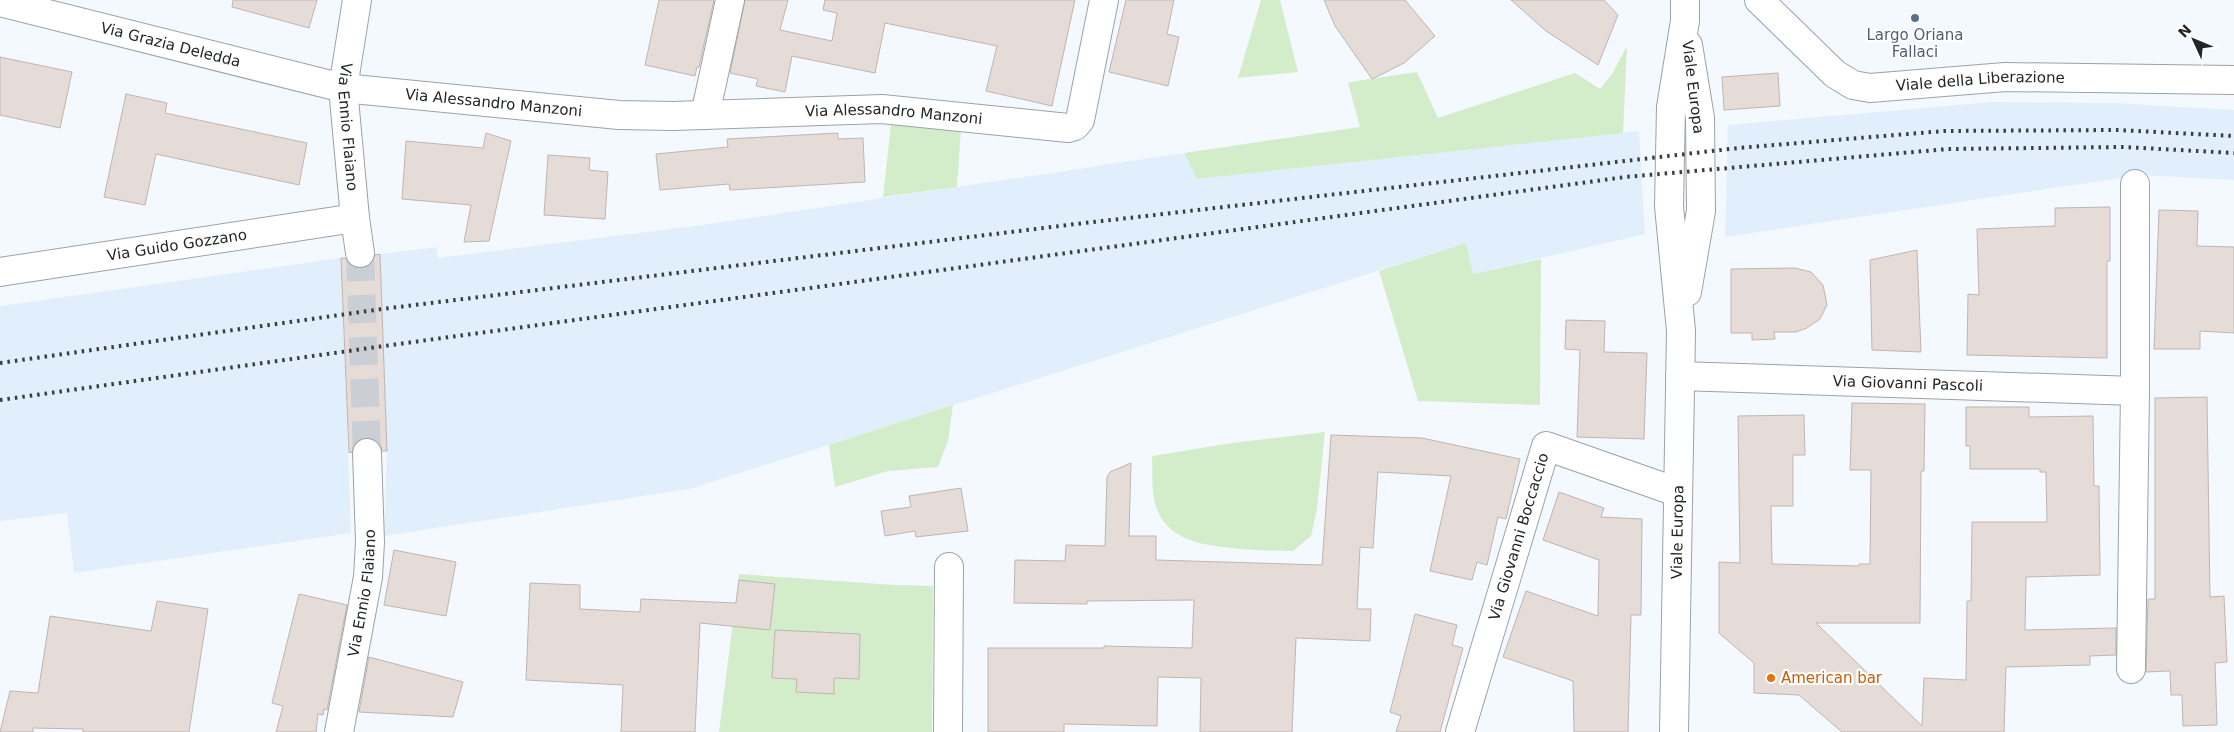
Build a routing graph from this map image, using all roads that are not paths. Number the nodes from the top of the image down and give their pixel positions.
1 (357, 0) edge
2 (730, 0) edge
3 (1104, 0) edge
4 (1759, 0) edge
5 (0, 2) edge
6 (1685, 11) edge
7 (2234, 80) edge
8 (343, 88) junction
9 (705, 115) junction
10 (2135, 184) dead end
11 (355, 218) junction
12 (360, 253) tunnel mouth
13 (0, 272) edge
14 (1680, 376) junction
15 (2135, 391) junction
16 (367, 453) tunnel mouth
17 (1677, 492) junction
18 (949, 567) dead end
19 (2131, 669) dead end
20 (339, 732) edge
21 (948, 732) edge
22 (1460, 732) edge
23 (1674, 732) edge

1 - 8 street, Via Ennio Flaiano
2 - 9 street
3 - 9 street, Via Alessandro Manzoni
4 - 7 street, Viale della Liberazione
5 - 8 street, Via Grazia Deledda
6 - 14 street, Viale Europa
8 - 9 street, Via Alessandro Manzoni
8 - 11 street, Via Ennio Flaiano
10 - 15 street
11 - 12 street, Via Ennio Flaiano
11 - 13 street, Via Guido Gozzano
14 - 15 street, Via Giovanni Pascoli
14 - 17 street, Viale Europa
15 - 19 street
16 - 20 street, Via Ennio Flaiano
17 - 22 street, Via Giovanni Boccaccio
17 - 23 street, Viale Europa
18 - 21 street

